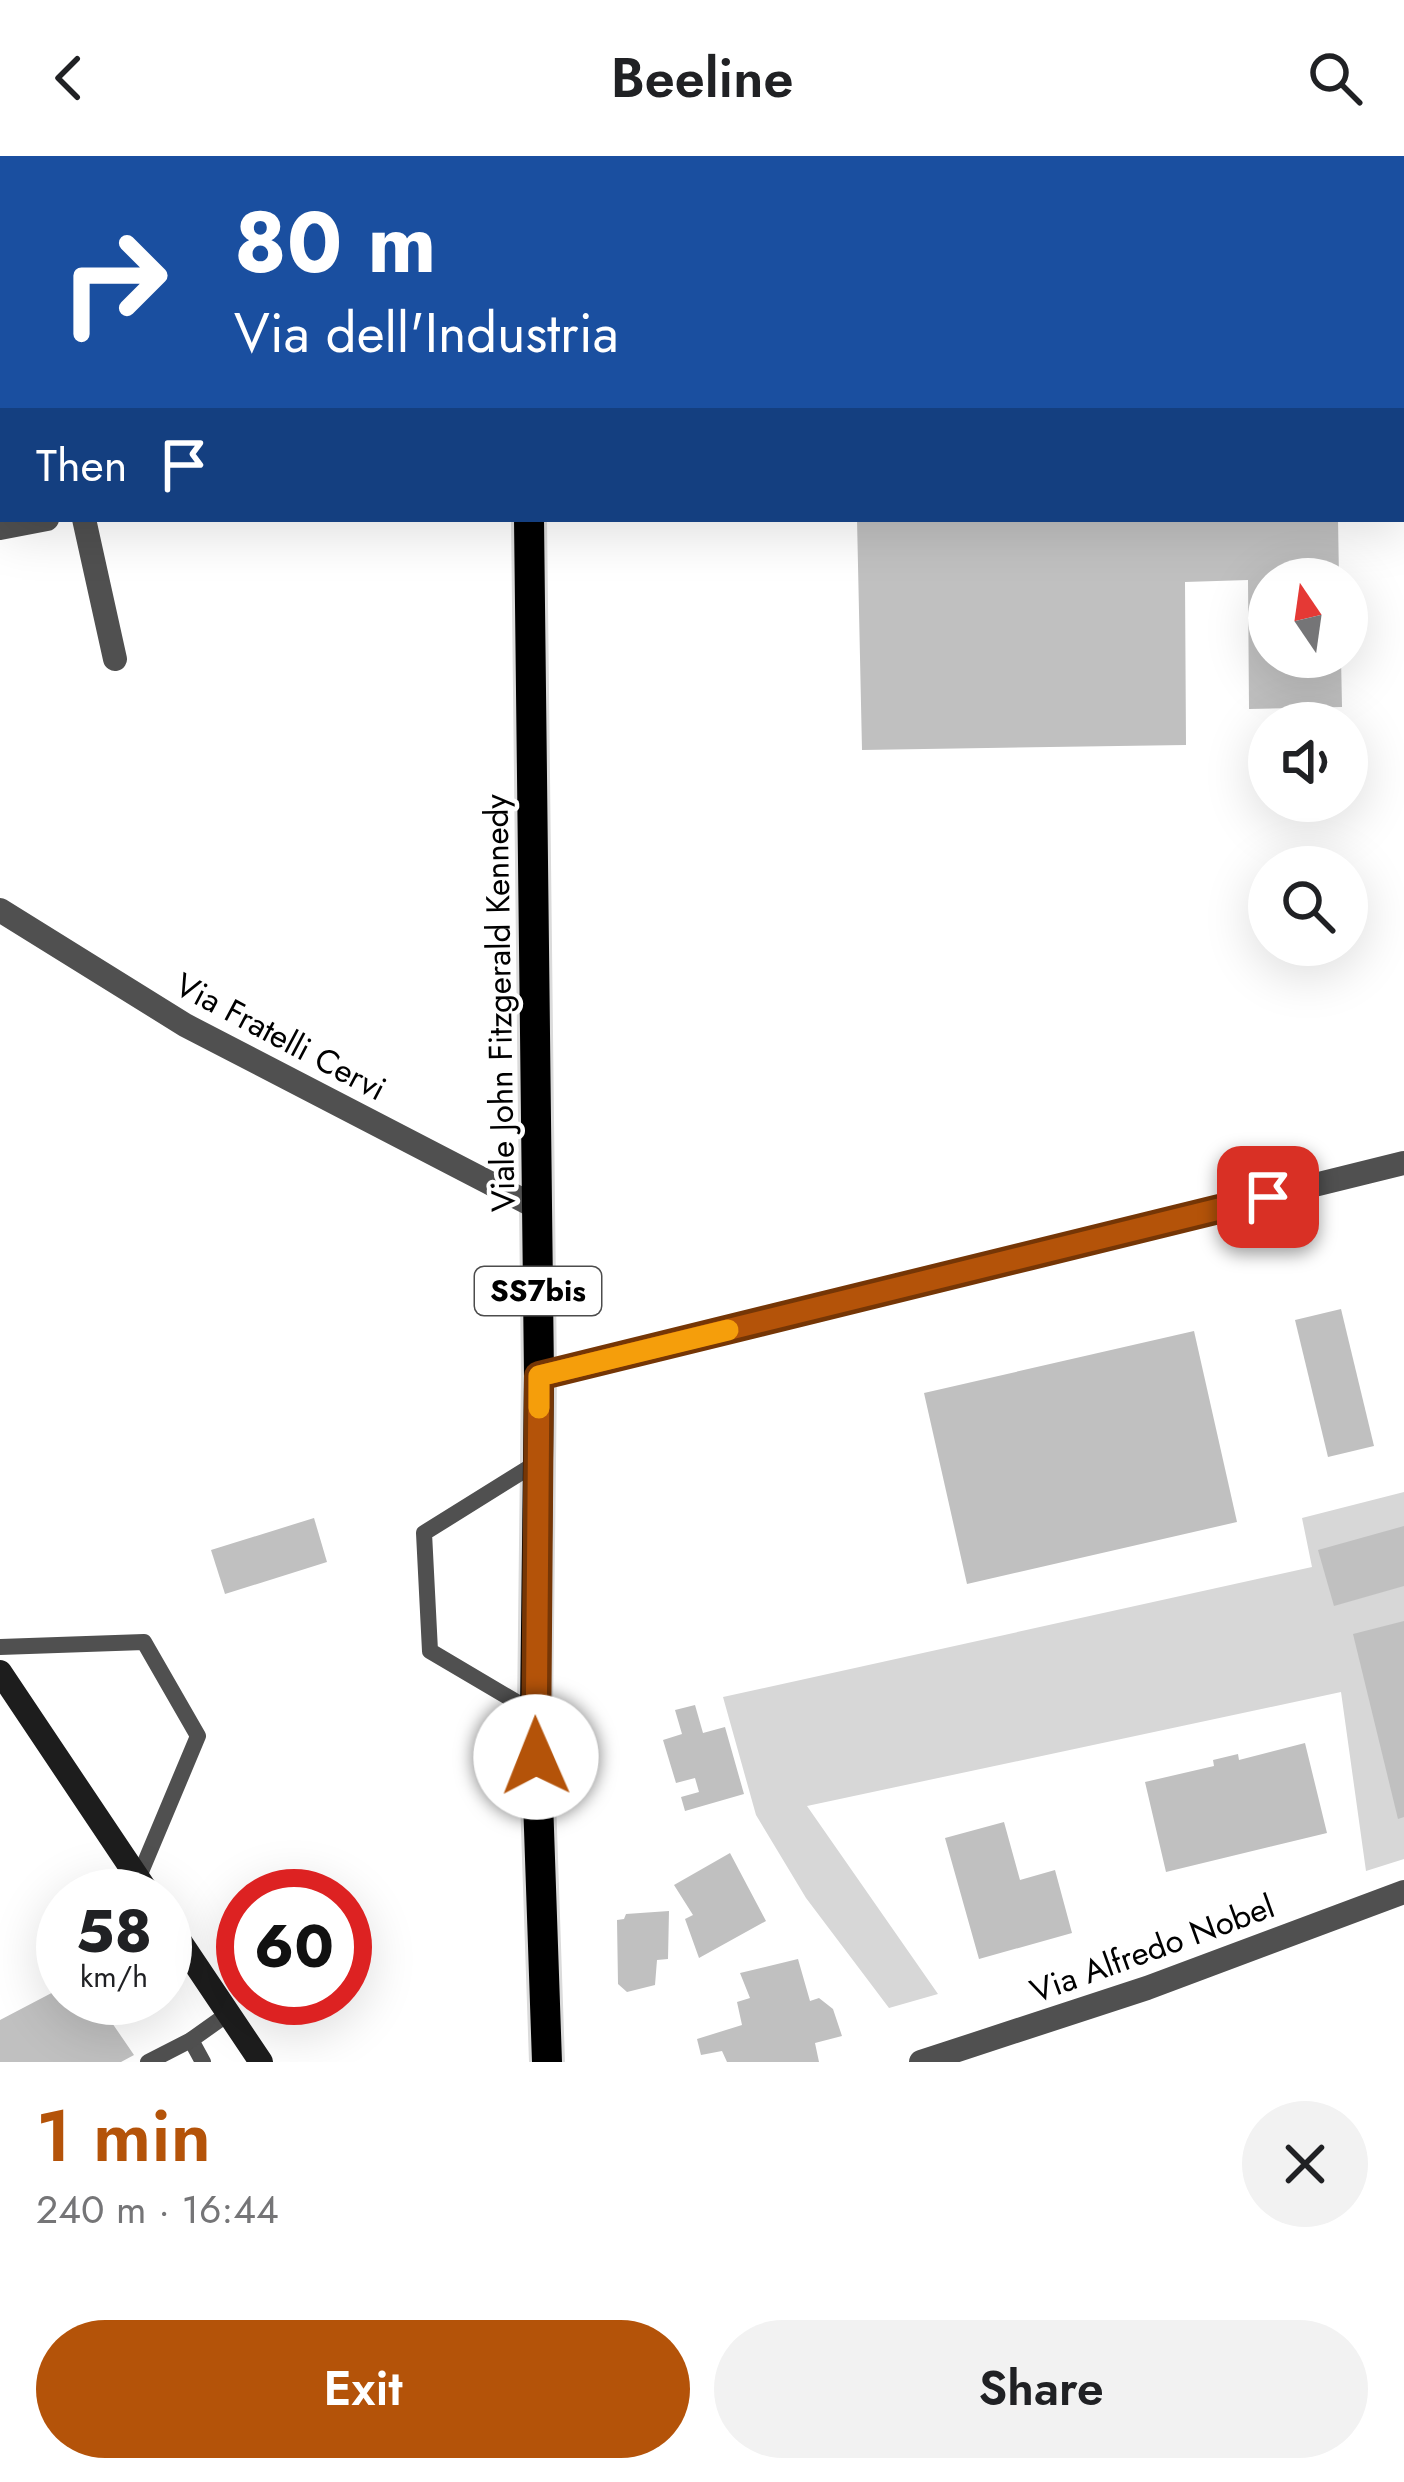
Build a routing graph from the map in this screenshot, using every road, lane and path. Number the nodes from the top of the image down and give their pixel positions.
1 (31, 522) edge
2 (85, 522) edge
3 (529, 522) edge
4 (0, 528) edge
5 (115, 659) dead end
6 (0, 910) edge
7 (1404, 1163) edge
8 (538, 1208) junction
9 (539, 1376) junction
10 (538, 1462) junction
11 (0, 1647) edge
12 (0, 1672) edge
13 (535, 1713) junction
14 (132, 1869) edge
15 (150, 1869) edge
16 (1404, 1892) edge
17 (192, 1958) edge
18 (216, 1994) edge
19 (216, 2022) edge
20 (237, 2025) edge
21 (191, 2039) junction
22 (967, 2056) edge
23 (148, 2062) edge
24 (203, 2062) edge
25 (261, 2062) edge
26 (547, 2062) edge
27 (921, 2062) edge

1 - 4 street
2 - 5 street
3 - 8 main road, Viale John Fitzgerald Kennedy / SS7bis
6 - 8 street, Via Fratelli Cervi
7 - 9 street
8 - 9 main road, Viale John Fitzgerald Kennedy / SS7bis
9 - 10 main road, Viale John Fitzgerald Kennedy / SS7bis
10 - 13 main road, Viale John Fitzgerald Kennedy / SS7bis
10 - 13 lane
11 - 15 lane
12 - 14 main road
13 - 26 main road, Viale John Fitzgerald Kennedy / SS7bis
16 - 22 street, Via Alfredo Nobel
17 - 18 main road
19 - 21 lane
20 - 25 main road
21 - 23 lane
21 - 24 lane
22 - 27 street, Via Alfredo Nobel

